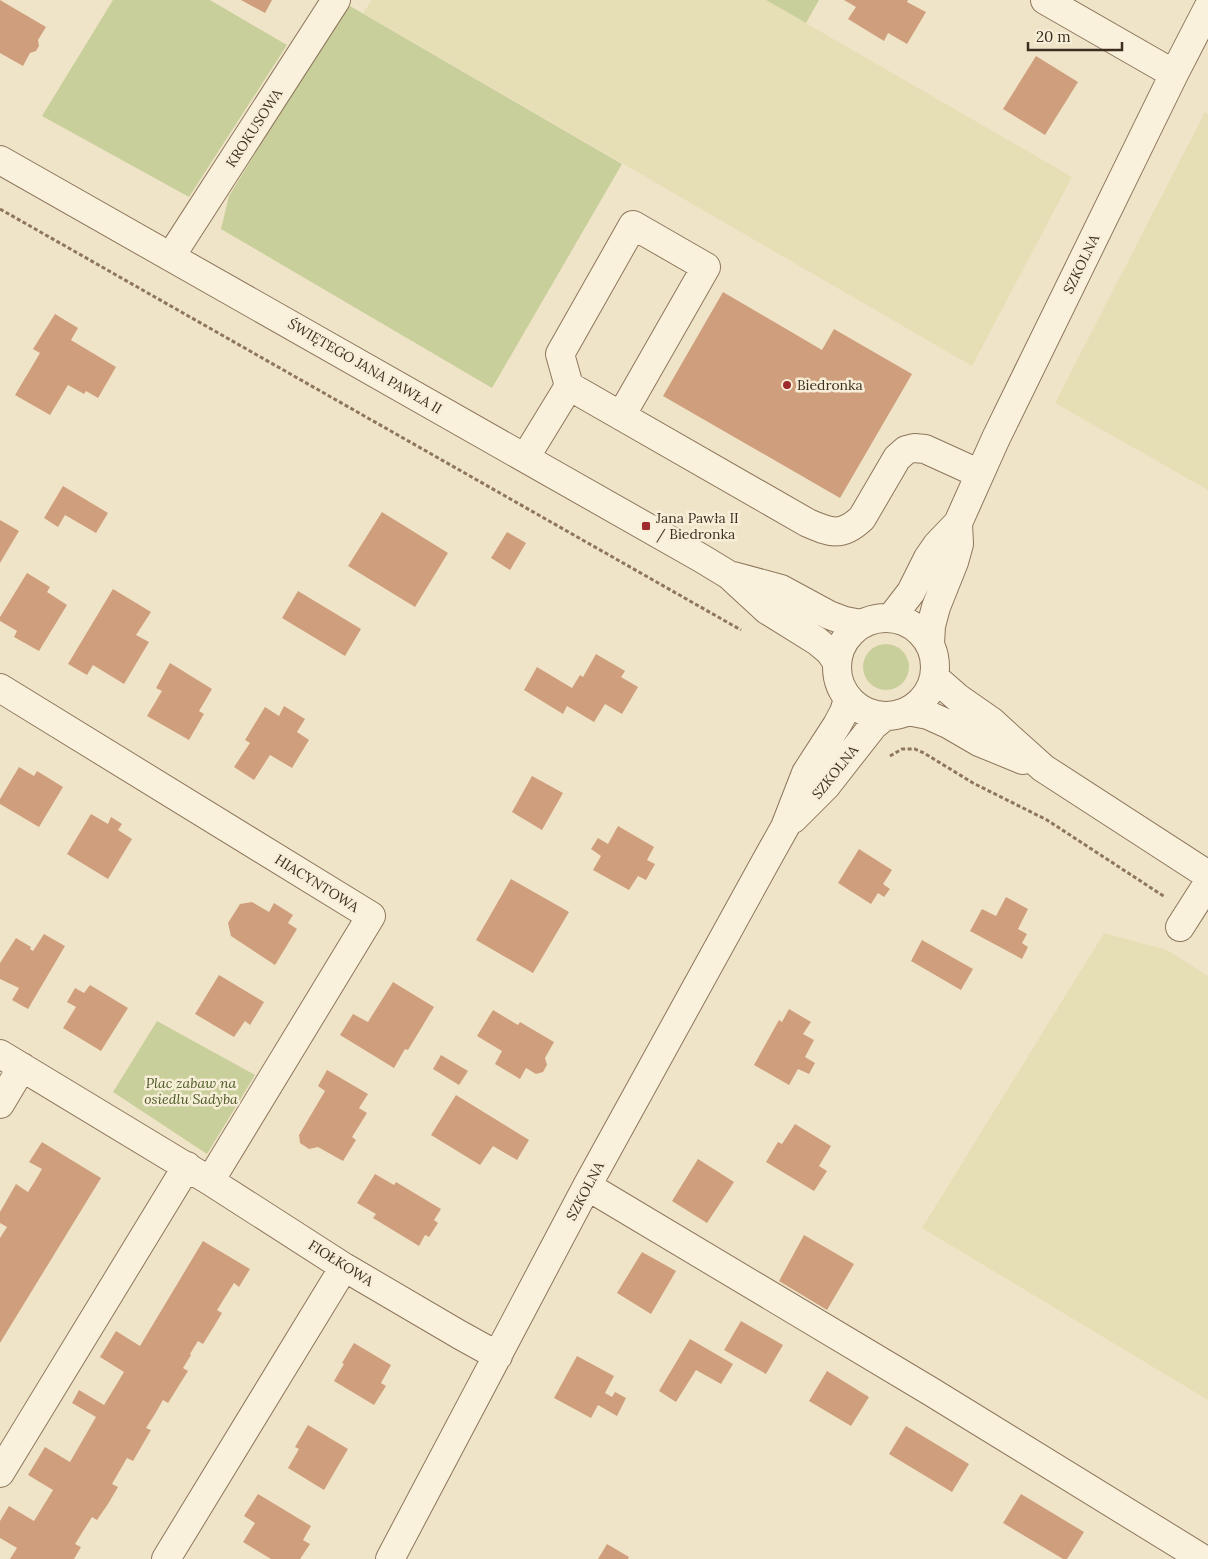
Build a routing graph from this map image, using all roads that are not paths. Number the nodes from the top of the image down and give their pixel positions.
1 (336, 0) edge
2 (1045, 0) edge
3 (1208, 8) edge
4 (1174, 74) junction
5 (0, 160) edge
6 (172, 256) junction
7 (569, 386) junction
8 (621, 416) junction
9 (525, 458) junction
10 (980, 474) junction
11 (958, 523) junction
12 (729, 575) junction
13 (891, 618) junction
14 (861, 624) junction
15 (930, 644) junction
16 (837, 662) junction
17 (934, 677) junction
18 (0, 688) edge
19 (848, 699) junction
20 (896, 714) junction
21 (1043, 768) junction
22 (786, 827) junction
23 (1208, 874) edge
24 (1208, 884) edge
25 (1185, 920) road end
26 (11, 1060) edge
27 (0, 1104) edge
28 (187, 1166) junction
29 (210, 1181) junction
30 (587, 1186) junction
31 (344, 1266) junction
32 (498, 1356) junction
33 (0, 1473) edge
34 (166, 1559) edge
35 (390, 1559) edge
36 (1203, 1559) edge

1 - 6 street, KROKUSOWA
2 - 4 street
3 - 4 street, SZKOLNA
4 - 10 street, SZKOLNA
5 - 6 street, ŚWIĘTEGO JANA PAWŁA II
6 - 9 street, ŚWIĘTEGO JANA PAWŁA II
7 - 8 street
7 - 8 street
7 - 9 street
8 - 10 street
9 - 12 street, ŚWIĘTEGO JANA PAWŁA II
10 - 11 street, SZKOLNA
11 - 13 street, SZKOLNA
11 - 15 street, SZKOLNA
12 - 14 street, ŚWIĘTEGO JANA PAWŁA II
12 - 16 street, ŚWIĘTEGO JANA PAWŁA II
13 - 14 street
13 - 15 street
14 - 16 street
15 - 17 street
16 - 19 street
17 - 20 street
17 - 21 street
18 - 29 street, HIACYNTOWA
19 - 20 street
19 - 22 street, SZKOLNA
20 - 21 street
20 - 22 street, SZKOLNA
21 - 23 street
22 - 30 street, SZKOLNA
24 - 25 street
26 - 27 street
26 - 28 street, FIOŁKOWA
28 - 29 street, FIOŁKOWA
28 - 33 street
29 - 31 street, FIOŁKOWA
30 - 32 street, SZKOLNA
30 - 36 street
31 - 32 street, FIOŁKOWA
31 - 34 street
32 - 35 street, SZKOLNA

